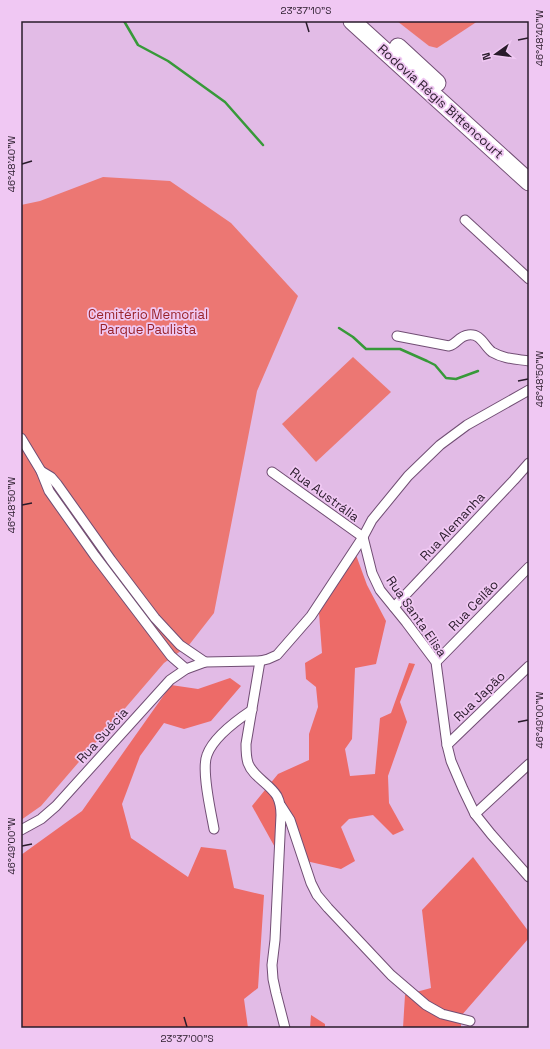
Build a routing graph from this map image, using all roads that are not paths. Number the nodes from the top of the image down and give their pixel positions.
1 (352, 21) edge
2 (369, 21) edge
3 (529, 170) edge
4 (529, 182) edge
5 (465, 220) dead end
6 (529, 279) edge
7 (397, 336) dead end
8 (529, 361) edge
9 (529, 390) edge
10 (21, 438) edge
11 (529, 463) edge
12 (41, 471) junction
13 (272, 472) dead end
14 (363, 537) junction
15 (529, 567) edge
16 (394, 607) junction
17 (260, 661) junction
18 (205, 662) junction
19 (436, 662) junction
20 (529, 666) edge
21 (186, 669) junction
22 (252, 710) junction
23 (447, 745) junction
24 (528, 766) edge
25 (280, 805) junction
26 (475, 814) junction
27 (214, 829) dead end
28 (21, 830) edge
29 (529, 877) edge
30 (470, 1021) dead end
31 (285, 1028) edge

1 - 4 highway, Rodovia Régis Bittencourt
2 - 3 highway, Rodovia Régis Bittencourt
5 - 6 street
7 - 8 street
9 - 14 street
10 - 12 street
11 - 16 street, Rua Alemanha
12 - 18 street
12 - 21 street
13 - 14 street, Rua Austrália
14 - 16 street, Rua Santa Elisa
14 - 17 street
15 - 19 street, Rua Ceilão
16 - 19 street, Rua Santa Elisa
17 - 18 street, Rua Suécia
17 - 22 street
18 - 21 street, Rua Suécia
19 - 23 street, Rua Santa Elisa
20 - 23 street, Rua Japão
21 - 28 street, Rua Suécia
22 - 25 street
22 - 27 street
23 - 26 street, Rua Santa Elisa
24 - 26 street
25 - 30 street
25 - 31 street
26 - 29 street, Rua Santa Elisa

